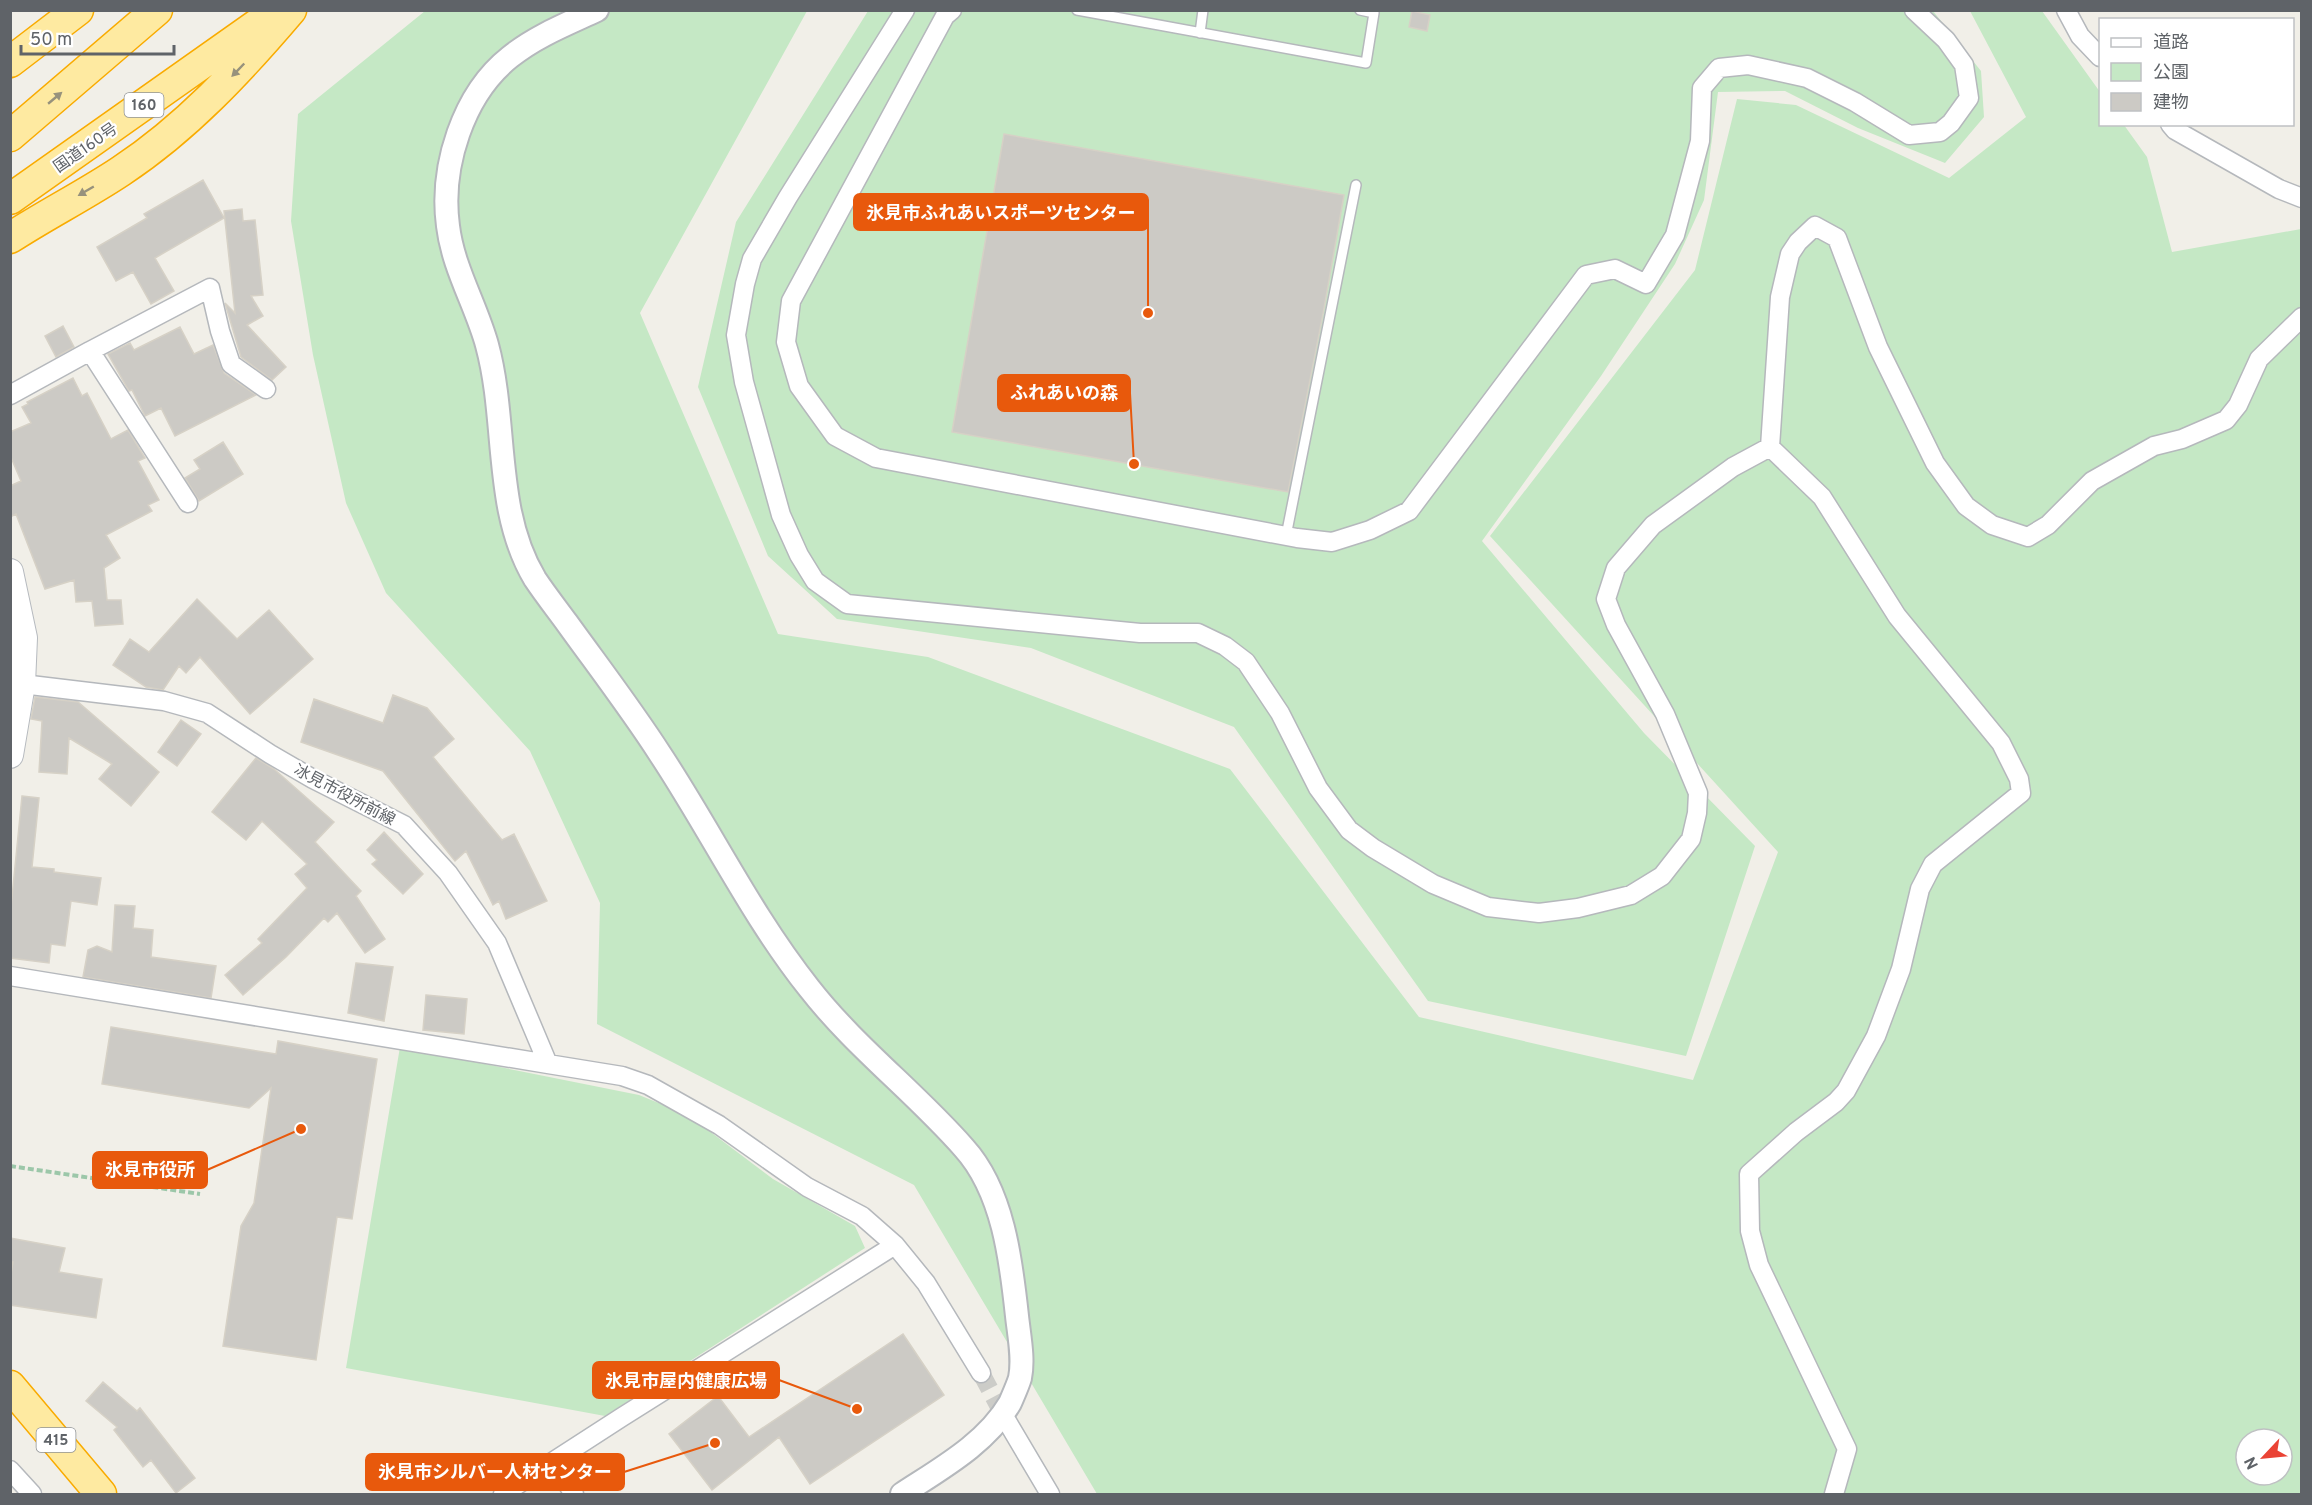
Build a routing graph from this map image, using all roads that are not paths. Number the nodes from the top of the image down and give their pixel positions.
1 (78, 10) edge
2 (157, 10) edge
3 (276, 10) edge
4 (291, 10) edge
5 (597, 10) edge
6 (905, 10) edge
7 (951, 10) edge
8 (1077, 10) edge
9 (1203, 10) edge
10 (1360, 10) edge
11 (1914, 10) edge
12 (2066, 10) edge
13 (1200, 33) junction
14 (2099, 56) edge
15 (10, 62) edge
16 (2172, 126) edge
17 (10, 135) edge
18 (1356, 184) dead end
19 (2301, 198) edge
20 (10, 199) edge
21 (10, 238) edge
22 (2301, 317) edge
23 (90, 351) junction
24 (266, 389) dead end
25 (10, 395) edge
26 (1770, 447) junction
27 (188, 503) dead end
28 (1286, 536) junction
29 (10, 572) edge
30 (17, 637) edge
31 (22, 684) junction
32 (10, 755) edge
33 (10, 976) edge
34 (548, 1064) junction
35 (895, 1245) junction
36 (981, 1373) tunnel mouth
37 (10, 1386) edge
38 (1005, 1418) tunnel mouth
39 (553, 1462) junction
40 (10, 1470) edge
41 (32, 1494) edge
42 (101, 1494) edge
43 (503, 1494) edge
44 (574, 1494) edge
45 (902, 1494) edge
46 (1050, 1494) edge
47 (1834, 1494) edge

1 - 15 highway
17 -> 2 highway
3 - 20 highway, 国道160号 / 160
4 -> 21 highway
5 - 45 street
6 - 26 street
7 - 28 street
8 - 13 lane
9 - 13 lane
10 - 13 lane
11 - 28 street
12 - 14 street
16 - 19 street
18 - 28 lane
22 - 26 street
23 - 24 street
23 - 25 street
23 - 27 street
26 - 47 street
29 - 30 main road
30 - 31 main road
31 - 32 main road
31 - 34 street, 冰見市役所前線
33 - 34 street
34 - 35 street
35 - 36 street
35 - 39 street
37 - 42 highway, 415
38 - 46 street
39 - 43 street
39 - 44 street
40 - 41 street

